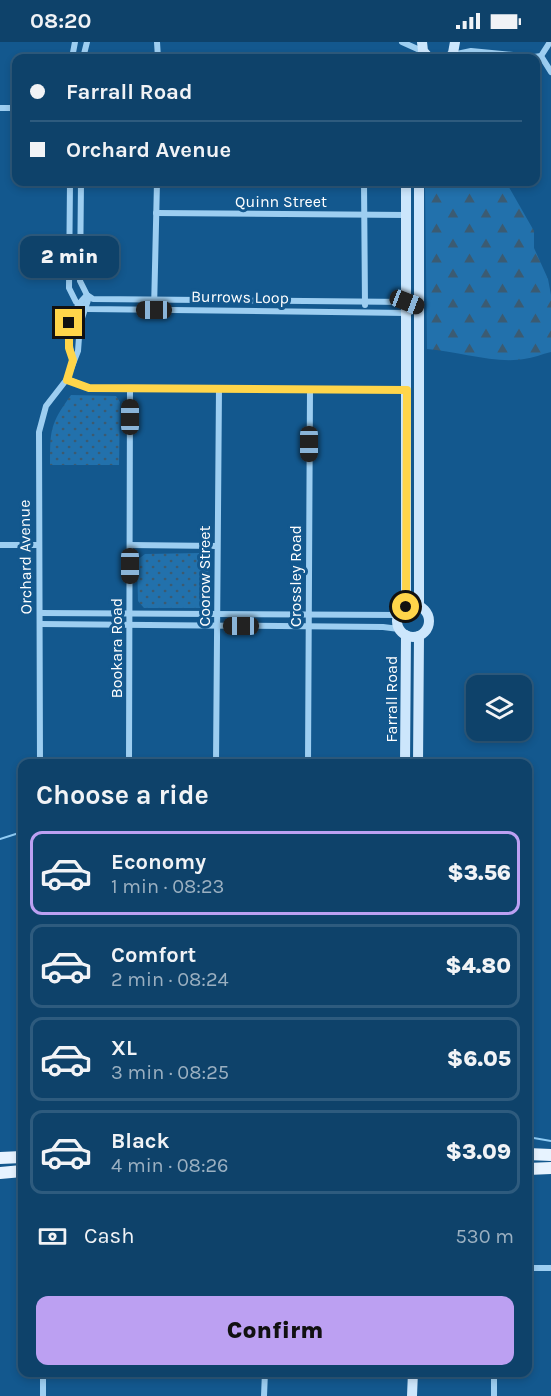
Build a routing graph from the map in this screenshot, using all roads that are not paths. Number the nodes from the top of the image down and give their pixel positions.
1 (402, 42) edge
2 (457, 42) edge
3 (550, 42) edge
4 (471, 51) junction
5 (425, 53) edge
6 (460, 54) edge
7 (502, 54) edge
8 (541, 56) joint
9 (551, 72) edge
10 (70, 186) edge
11 (81, 186) edge
12 (157, 186) edge
13 (364, 186) edge
14 (406, 186) edge
15 (419, 186) edge
16 (156, 213) junction
17 (364, 215) junction
18 (406, 216) junction
19 (70, 229) junction
20 (81, 229) junction
21 (69, 267) junction
22 (81, 267) junction
23 (88, 296) junction
24 (154, 300) junction
25 (201, 300) junction
26 (241, 300) junction
27 (281, 301) junction
28 (322, 301) junction
29 (365, 302) junction
30 (78, 304) junction
31 (407, 307) junction
32 (419, 307) junction
33 (86, 308) junction
34 (154, 310) junction
35 (201, 311) junction
36 (241, 311) junction
37 (281, 312) junction
38 (322, 312) junction
39 (365, 312) junction
40 (73, 360) junction
41 (67, 380) junction
42 (130, 388) junction
43 (219, 388) junction
44 (310, 390) junction
45 (407, 390) junction
46 (0, 545) edge
47 (38, 545) junction
48 (130, 545) junction
49 (217, 546) junction
50 (419, 607) junction
51 (402, 611) junction
52 (40, 613) junction
53 (130, 614) junction
54 (174, 614) junction
55 (217, 615) junction
56 (264, 615) junction
57 (308, 615) junction
58 (357, 615) junction
59 (40, 624) junction
60 (130, 626) junction
61 (174, 626) junction
62 (217, 626) junction
63 (264, 626) junction
64 (308, 627) junction
65 (358, 627) junction
66 (403, 632) junction
67 (419, 636) junction
68 (406, 659) junction
69 (418, 659) junction
70 (40, 759) edge
71 (129, 759) edge
72 (216, 759) edge
73 (308, 759) edge
74 (405, 759) edge
75 (418, 759) edge
76 (532, 1154) edge
77 (551, 1155) edge
78 (18, 1157) edge
79 (0, 1158) edge
80 (532, 1168) edge
81 (551, 1168) edge
82 (18, 1171) edge
83 (0, 1173) edge
84 (532, 1268) edge
85 (551, 1268) edge
86 (43, 1377) edge
87 (265, 1377) edge
88 (412, 1377) edge
89 (494, 1377) edge
90 (43, 1396) edge
91 (264, 1396) edge
92 (412, 1396) edge
93 (494, 1396) edge

1 - 5 street
2 - 4 street
3 - 8 street
4 - 6 street
4 - 7 street
8 - 9 street
10 - 19 street
11 - 20 street
12 - 16 street
13 - 17 street
14 - 18 main road
15 - 32 main road
16 - 17 street, Quinn Street
16 - 24 street
17 - 18 street, Quinn Street
17 - 29 street
18 - 31 main road
19 - 20 street
19 - 21 street
20 - 22 street
21 - 22 street
21 - 30 street
22 - 23 street
23 - 24 street, Burrows Loop
23 - 30 street
23 - 33 street, Orchard Avenue
24 - 25 street, Burrows Loop
24 - 34 street
25 - 26 street, Burrows Loop
25 - 35 street
26 - 27 street, Burrows Loop
26 - 36 street
27 - 28 street, Burrows Loop
27 - 37 street
28 - 29 street, Burrows Loop
28 - 38 street
29 - 31 street, Burrows Loop
29 - 39 street
30 - 33 street, Burrows Loop
30 - 40 street, Orchard Avenue
31 - 32 street, Burrows Loop
31 - 32 street, Burrows Loop
31 - 39 street, Burrows Loop
31 - 45 main road
32 - 50 main road
33 - 34 street, Burrows Loop
33 - 40 street, Orchard Avenue
34 - 35 street, Burrows Loop
35 - 36 street, Burrows Loop
36 - 37 street, Burrows Loop
37 - 38 street, Burrows Loop
38 - 39 street, Burrows Loop
40 - 41 street, Orchard Avenue
41 - 42 street
41 - 47 street, Orchard Avenue
42 - 43 street
42 - 48 street, Bookara Road
43 - 44 street
43 - 49 street, Coorow Street
44 - 45 street
44 - 57 street, Crossley Road
45 - 51 main road
46 - 47 street
47 - 52 street, Orchard Avenue
48 - 49 street
48 - 53 street, Bookara Road
49 - 55 street, Coorow Street
50 - 51 main road
50 - 67 main road
51 - 58 street
51 - 66 main road
52 - 53 street
52 - 59 street, Orchard Avenue
53 - 54 street
53 - 60 street, Bookara Road
54 - 55 street
54 - 61 street
55 - 56 street
55 - 62 street, Coorow Street
56 - 57 street
56 - 63 street
57 - 58 street
57 - 64 street, Crossley Road
58 - 65 street
59 - 60 street
59 - 70 street, Orchard Avenue
60 - 61 street
60 - 71 street, Bookara Road
61 - 62 street
62 - 63 street
62 - 72 street, Coorow Street
63 - 64 street
64 - 65 street
64 - 73 street, Crossley Road
65 - 66 street
66 - 67 main road
66 - 68 main road, Farrall Road
67 - 69 main road, Farrall Road
68 - 69 main road
68 - 74 main road, Farrall Road
69 - 75 main road, Farrall Road
76 - 77 main road
78 - 79 main road
80 - 81 main road
82 - 83 main road
84 - 85 street
86 - 90 street
87 - 91 street
88 - 92 main road
89 - 93 street

